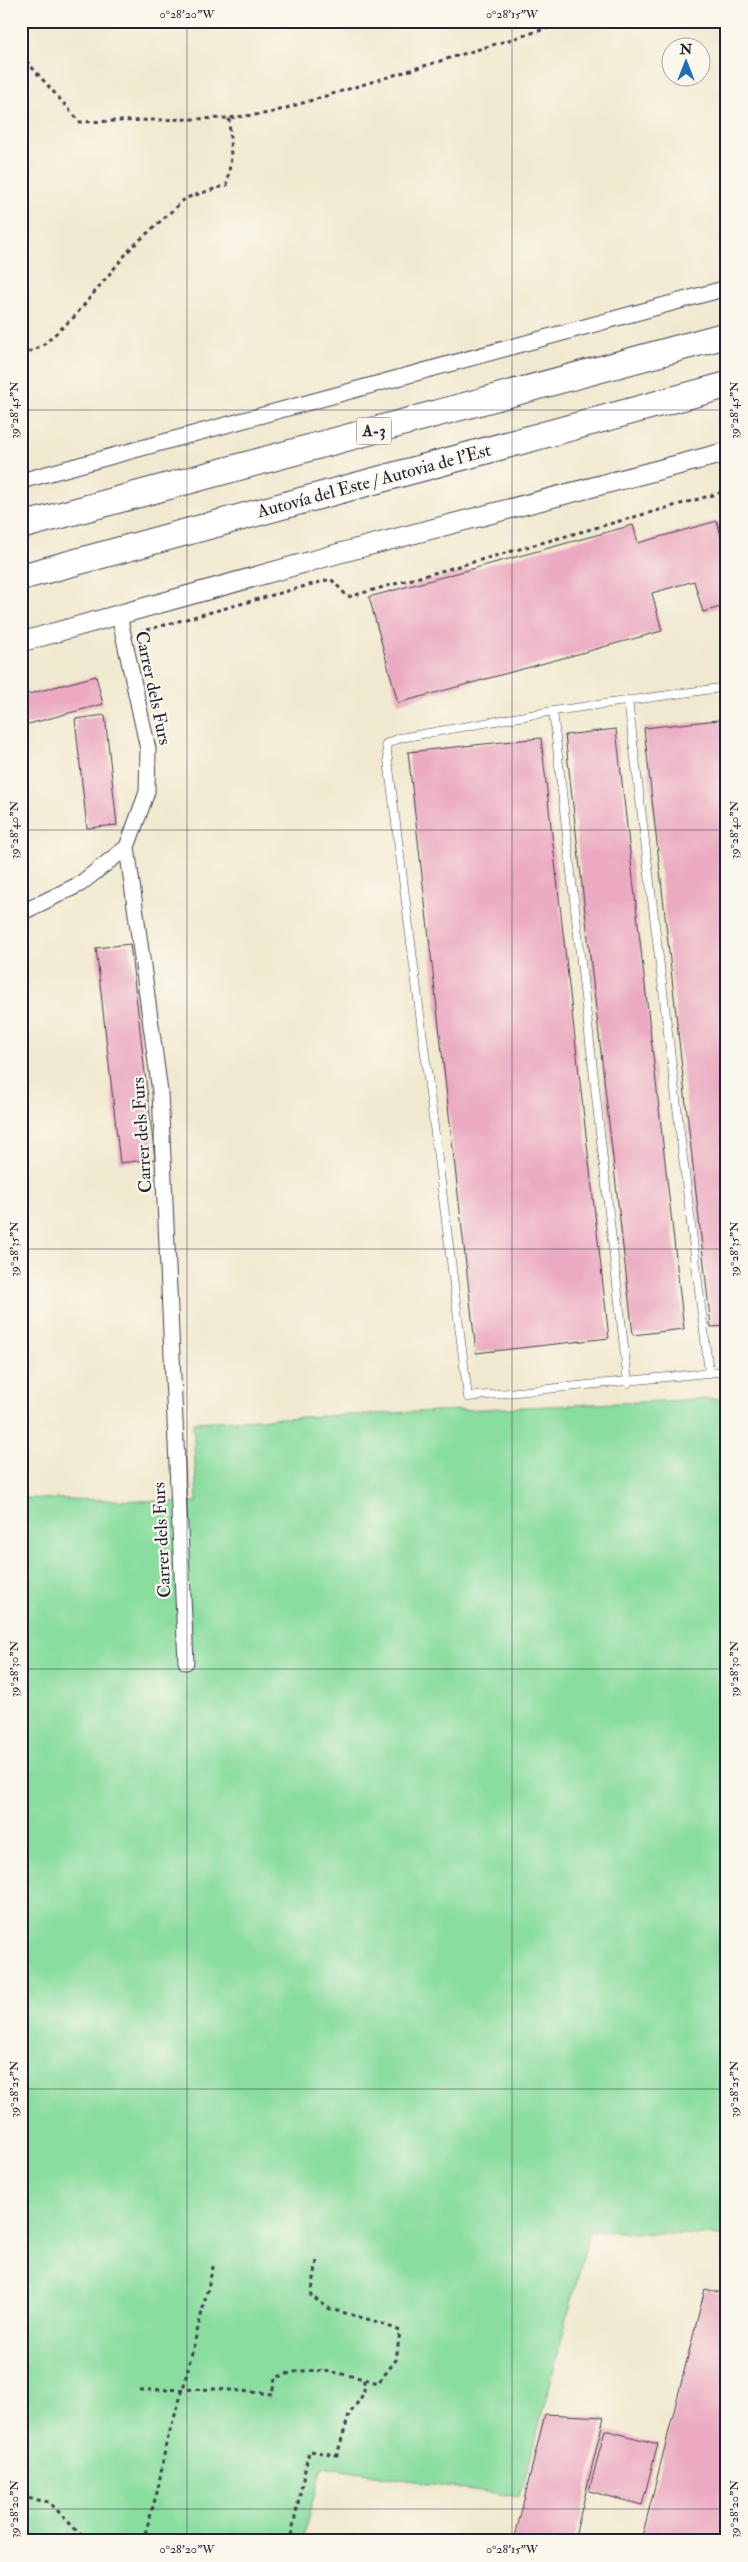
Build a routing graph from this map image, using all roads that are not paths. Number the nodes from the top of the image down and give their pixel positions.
1 (727, 288) edge
2 (727, 335) edge
3 (727, 385) edge
4 (727, 452) edge
5 (21, 481) edge
6 (21, 526) edge
7 (21, 577) edge
8 (121, 624) junction
9 (21, 642) edge
10 (727, 687) edge
11 (628, 700) junction
12 (553, 711) junction
13 (127, 847) junction
14 (21, 913) edge
15 (727, 1371) edge
16 (709, 1373) junction
17 (628, 1383) junction
18 (186, 1662) dead end

1 - 5 street
2 - 6 highway, A-3
3 - 7 highway, Autovía del Este / Autovia de l'Est
4 - 8 street
8 - 9 street
8 - 13 street, Carrer dels Furs
10 - 11 lane
11 - 12 lane
11 - 16 lane
12 - 17 lane
12 - 17 lane
13 - 14 street
13 - 18 street, Carrer dels Furs
15 - 16 lane
16 - 17 lane

